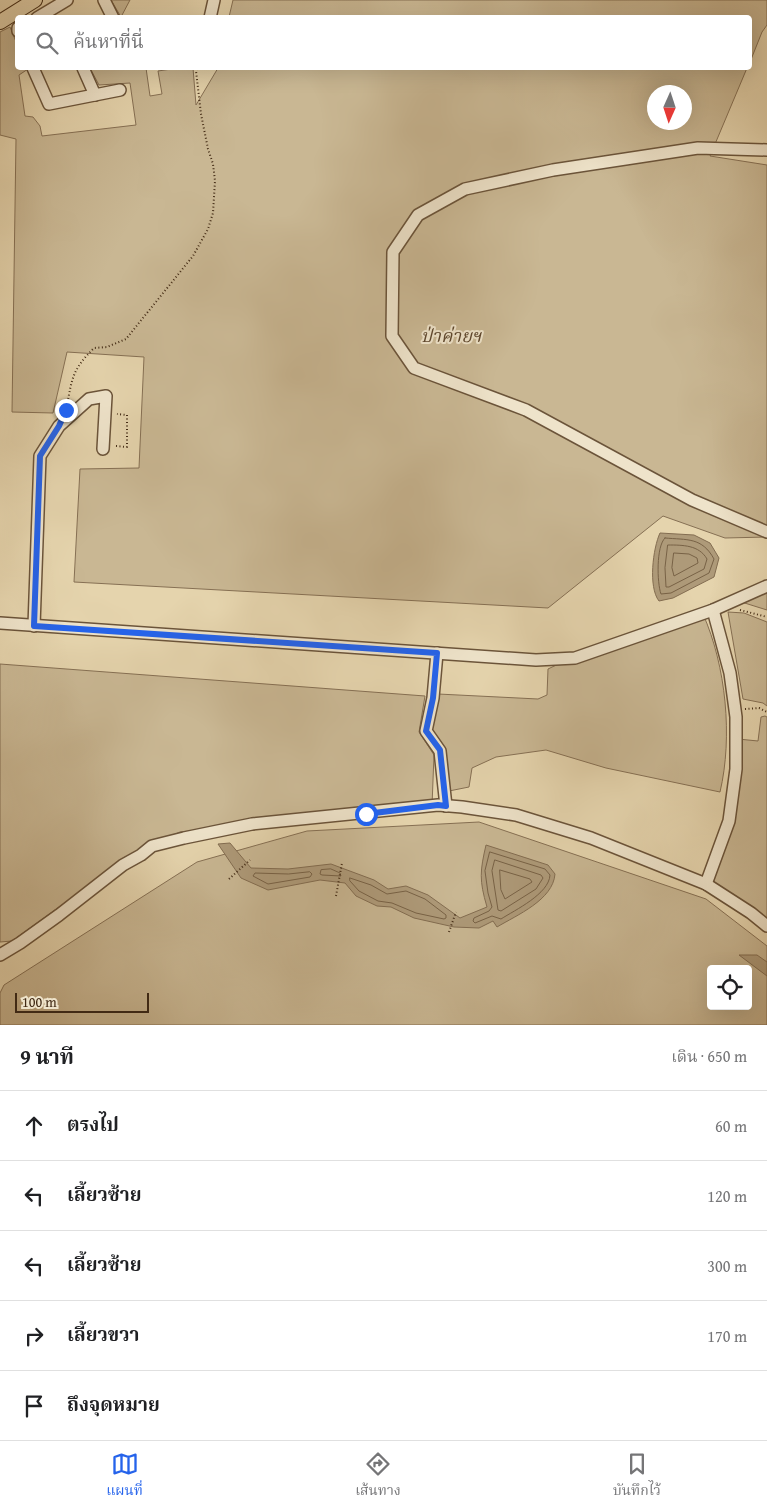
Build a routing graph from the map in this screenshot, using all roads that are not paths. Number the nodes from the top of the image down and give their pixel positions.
1 (35, 0) edge
2 (104, 0) edge
3 (214, 0) edge
4 (62, 3) edge
5 (41, 15) edge
6 (112, 15) edge
7 (211, 15) edge
8 (0, 22) edge
9 (34, 70) edge
10 (84, 70) edge
11 (120, 90) dead end
12 (95, 95) junction
13 (767, 150) edge
14 (103, 449) dead end
15 (767, 532) edge
16 (767, 586) edge
17 (713, 610) junction
18 (0, 623) edge
19 (34, 626) junction
20 (437, 653) junction
21 (446, 806) junction
22 (706, 884) junction
23 (767, 926) edge
24 (0, 955) edge

1 - 8 main road
2 - 6 street
3 - 7 street
4 - 5 street
9 - 12 street
10 - 12 street
11 - 12 street
13 - 15 street
14 - 19 street
16 - 17 street
17 - 20 street
17 - 22 street
18 - 19 street
19 - 20 street
20 - 21 street
21 - 22 street
21 - 24 street
22 - 23 street

